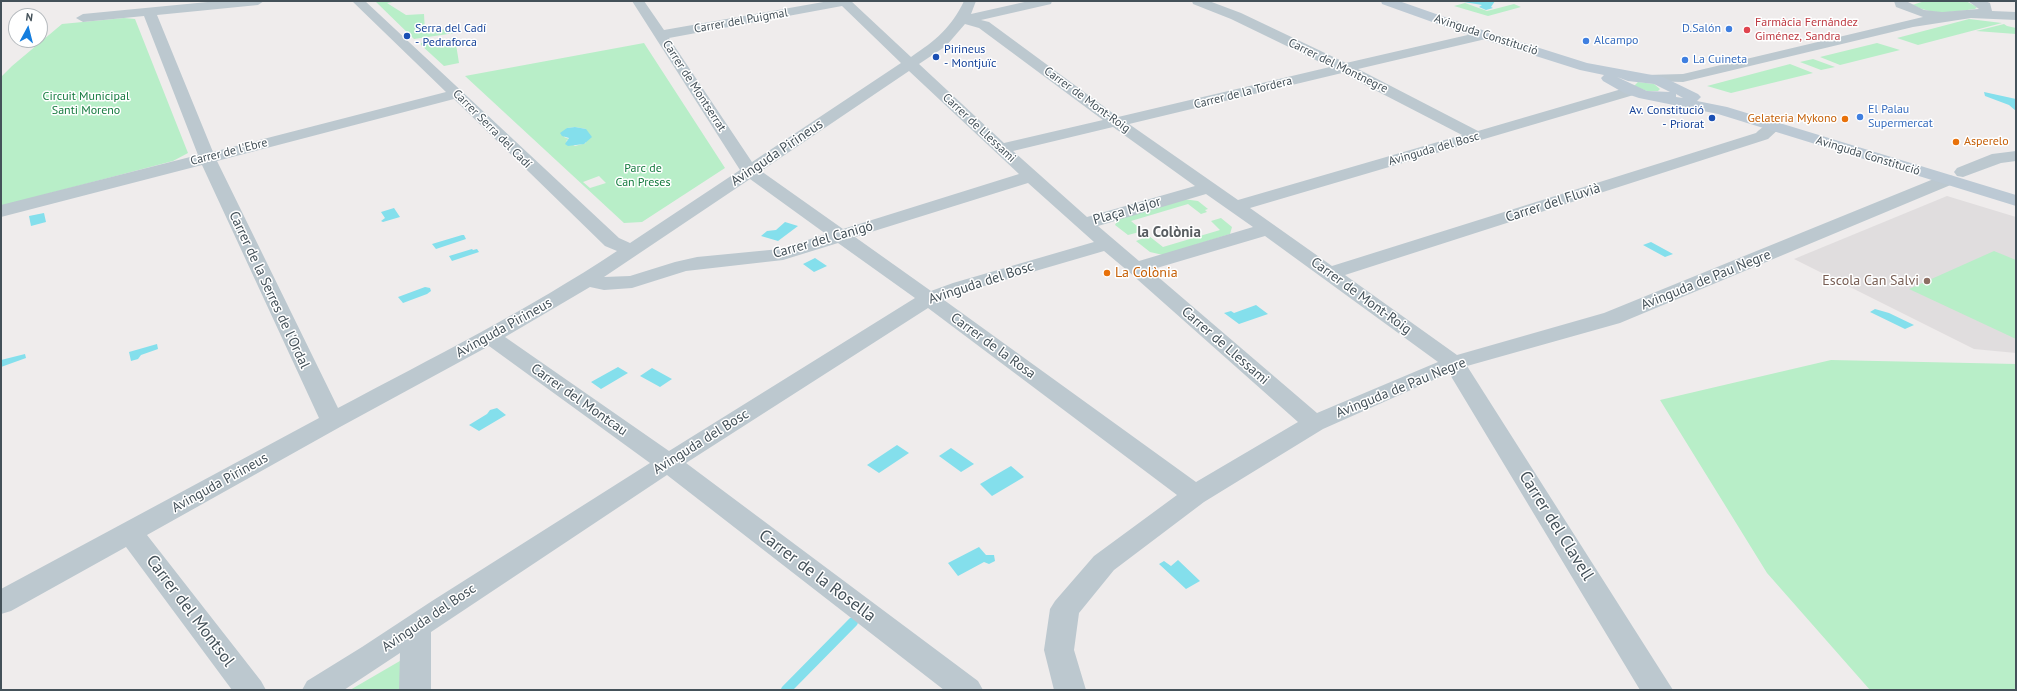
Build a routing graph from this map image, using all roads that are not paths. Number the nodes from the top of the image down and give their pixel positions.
1 (258, 1) edge
2 (358, 1) edge
3 (638, 1) edge
4 (1046, 1) edge
5 (1198, 1) edge
6 (1387, 1) edge
7 (844, 2) edge
8 (1984, 3) edge
9 (1901, 5) edge
10 (966, 10) edge
11 (150, 12) junction
12 (1970, 14) junction
13 (1951, 16) junction
14 (2016, 16) edge
15 (83, 18) dead end
16 (1915, 22) junction
17 (661, 35) junction
18 (1485, 35) junction
19 (910, 63) junction
20 (1585, 67) junction
21 (1344, 68) junction
22 (1647, 78) junction
23 (1677, 84) junction
24 (1627, 89) junction
25 (458, 94) junction
26 (1654, 97) junction
27 (1721, 110) junction
28 (1117, 123) junction
29 (1773, 127) junction
30 (1476, 136) junction
31 (1001, 150) junction
32 (2016, 156) edge
33 (207, 158) junction
34 (750, 170) junction
35 (1031, 176) junction
36 (1955, 176) junction
37 (1209, 187) junction
38 (2016, 201) edge
39 (1236, 206) junction
40 (1, 211) edge
41 (1084, 224) junction
42 (1268, 229) junction
43 (842, 236) junction
44 (1108, 244) junction
45 (631, 250) junction
46 (1136, 268) junction
47 (1330, 273) junction
48 (588, 280) junction
49 (928, 299) junction
50 (490, 337) junction
51 (1454, 363) junction
52 (332, 422) junction
53 (1314, 424) junction
54 (668, 463) junction
55 (1195, 495) junction
56 (130, 532) junction
57 (1, 603) edge
58 (416, 627) junction
59 (250, 690) edge
60 (318, 690) edge
61 (415, 690) edge
62 (967, 690) edge
63 (1070, 690) edge
64 (1657, 690) edge

1 - 11 street
2 - 25 street, Carrer Serra del Cadí
3 - 17 street, Carrer de Montserrat
4 - 10 street
5 - 21 street, Carrer del Montnegre
6 - 18 street, Avinguda Constitució
7 - 17 street, Carrer del Puigmal
7 - 19 street, Carrer de Llessami
8 - 12 street
8 - 14 street
9 - 13 street
9 - 16 street
10 - 19 street, Avinguda Pirineus
10 - 28 street, Carrer de Mont-Roig
11 - 15 street
11 - 33 street, Carrer de la Serres de l'Ordal
12 - 13 street
12 - 14 street
13 - 16 street
16 - 23 street
17 - 34 street, Carrer de Montserrat
18 - 20 street, Avinguda Constitució
18 - 21 street, Carrer de la Tordera
19 - 31 street, Carrer de Llessami
19 - 34 street, Avinguda Pirineus
20 - 22 street, Avinguda Constitució
20 - 24 street, Avinguda Constitució
21 - 28 street, Carrer de la Tordera
21 - 30 street, Carrer del Montnegre
22 - 23 street, Avinguda Constitució
22 - 24 street
23 - 26 street
23 - 27 street, Avinguda Constitució
24 - 26 street, Avinguda Constitució
24 - 30 street, Avinguda del Bosc
25 - 33 street, Carrer de l'Ebre
25 - 45 street, Carrer Serra del Cadí
26 - 27 street, Avinguda Constitució
27 - 29 street, Avinguda Constitució
28 - 31 street, Carrer de la Tordera
28 - 37 street, Carrer de Mont-Roig
29 - 36 street, Avinguda Constitució
29 - 47 street, Carrer del Fluvià
30 - 39 street, Avinguda del Bosc
31 - 35 street, Carrer de Llessami
32 - 36 street, Avinguda de Pau Negre
33 - 40 street, Carrer de l'Ebre
33 - 52 street, Carrer de la Serres de l'Ordal
34 - 43 street, Carrer de la Rosa
34 - 45 street, Avinguda Pirineus
35 - 41 street, Carrer de Llessami
35 - 43 street, Carrer del Canigó
36 - 38 street, Avinguda Constitució
36 - 51 street, Avinguda de Pau Negre
37 - 39 street
37 - 41 street, Plaça Major
39 - 42 street
41 - 44 street, Plaça Major
42 - 46 street
42 - 47 street, Carrer de Mont-Roig
43 - 48 street, Carrer del Canigó
43 - 49 street, Carrer de la Rosa
44 - 46 street, Plaça Major
44 - 49 street, Avinguda del Bosc
45 - 48 street, Avinguda Pirineus
46 - 53 street, Carrer de Llessami
47 - 51 street, Carrer de Mont-Roig
48 - 50 street, Avinguda Pirineus
49 - 54 street, Avinguda del Bosc
49 - 55 street, Carrer de la Rosa
50 - 52 street, Avinguda Pirineus
50 - 54 street, Carrer del Montcau
51 - 53 street, Avinguda de Pau Negre
51 - 64 street, Carrer del Clavell
52 - 56 street, Avinguda Pirineus
53 - 55 street, Avinguda de Pau Negre
54 - 58 street, Avinguda del Bosc
54 - 62 street, Carrer de la Rosella
55 - 63 street, Avinguda de Pau Negre
56 - 57 street, Avinguda Pirineus
56 - 59 street, Carrer del Montsol
58 - 60 street, Avinguda del Bosc
58 - 61 street

